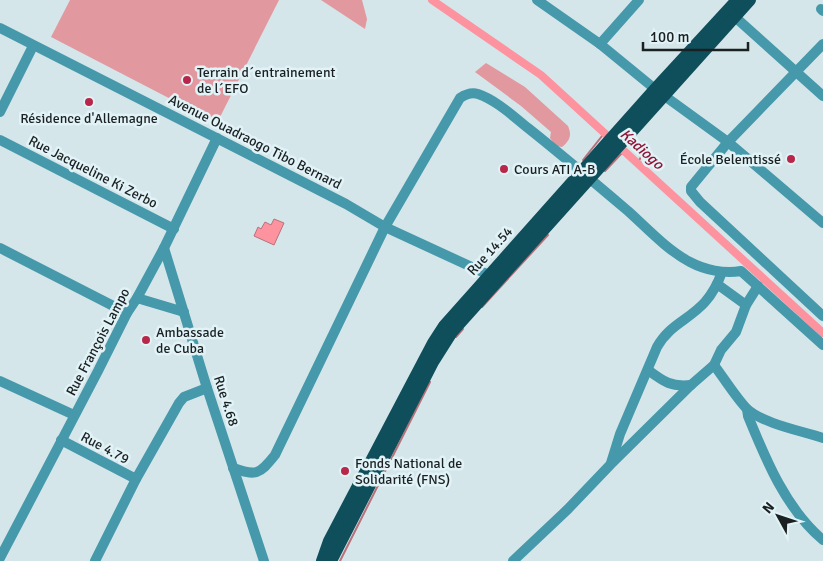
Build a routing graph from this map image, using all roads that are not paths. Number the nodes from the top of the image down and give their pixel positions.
1 (537, 0) edge
2 (639, 0) edge
3 (737, 0) edge
4 (750, 0) edge
5 (735, 17) junction
6 (0, 28) edge
7 (600, 44) junction
8 (823, 44) edge
9 (33, 46) junction
10 (796, 72) junction
11 (659, 92) junction
12 (823, 96) edge
13 (0, 112) edge
14 (217, 138) junction
15 (0, 140) edge
16 (728, 142) junction
17 (586, 174) junction
18 (823, 223) edge
19 (386, 227) junction
20 (174, 229) junction
21 (0, 248) edge
22 (164, 248) junction
23 (722, 272) junction
24 (492, 279) junction
25 (717, 284) junction
26 (758, 286) junction
27 (137, 298) junction
28 (746, 305) junction
29 (184, 312) junction
30 (127, 313) junction
31 (823, 316) edge
32 (823, 345) edge
33 (714, 365) junction
34 (648, 370) junction
35 (0, 381) edge
36 (692, 385) junction
37 (207, 388) junction
38 (747, 409) junction
39 (74, 415) junction
40 (823, 438) edge
41 (61, 440) junction
42 (611, 464) junction
43 (233, 468) junction
44 (136, 479) junction
45 (823, 540) edge
46 (0, 558) edge
47 (94, 561) edge
48 (264, 561) edge
49 (322, 561) edge
50 (331, 561) edge
51 (513, 561) edge

1 - 7 street
2 - 7 street
3 - 11 main road, Rue 14.54
4 - 5 main road
5 - 10 street
5 - 11 main road
6 - 9 street, Avenue Ouadraogo Tibo Bernard
7 - 11 street
8 - 10 street
9 - 13 street
9 - 14 street, Avenue Ouadraogo Tibo Bernard
10 - 12 street
10 - 16 street
11 - 16 street
11 - 17 main road, Rue 14.54
14 - 19 street, Avenue Ouadraogo Tibo Bernard
14 - 20 street, Rue François Lampo
15 - 20 street, Rue Jacqueline Ki Zerbo
16 - 18 street
16 - 31 street
17 - 19 street
17 - 23 street
17 - 24 main road, Rue 14.54
19 - 24 street, Avenue Ouadraogo Tibo Bernard
19 - 43 street
20 - 22 street, Rue François Lampo
21 - 30 street
22 - 27 street, Rue François Lampo
22 - 29 street, Rue 4.68
23 - 25 street
23 - 26 street
24 - 49 main road, Rue 14.54
24 - 50 main road, Rue 14.54
25 - 28 street
25 - 34 street
26 - 28 street
26 - 32 street
27 - 29 street
27 - 30 street, Rue François Lampo
28 - 33 street
29 - 37 street, Rue 4.68
30 - 39 street, Rue François Lampo
33 - 36 street
33 - 38 street
34 - 36 street
34 - 42 street
35 - 39 street
36 - 42 street
37 - 43 street, Rue 4.68
37 - 44 street
38 - 40 street
38 - 45 street
39 - 41 street, Rue François Lampo
41 - 44 street, Rue 4.79
41 - 46 street, Rue François Lampo
42 - 51 street
43 - 48 street, Rue 4.68
44 - 47 street

